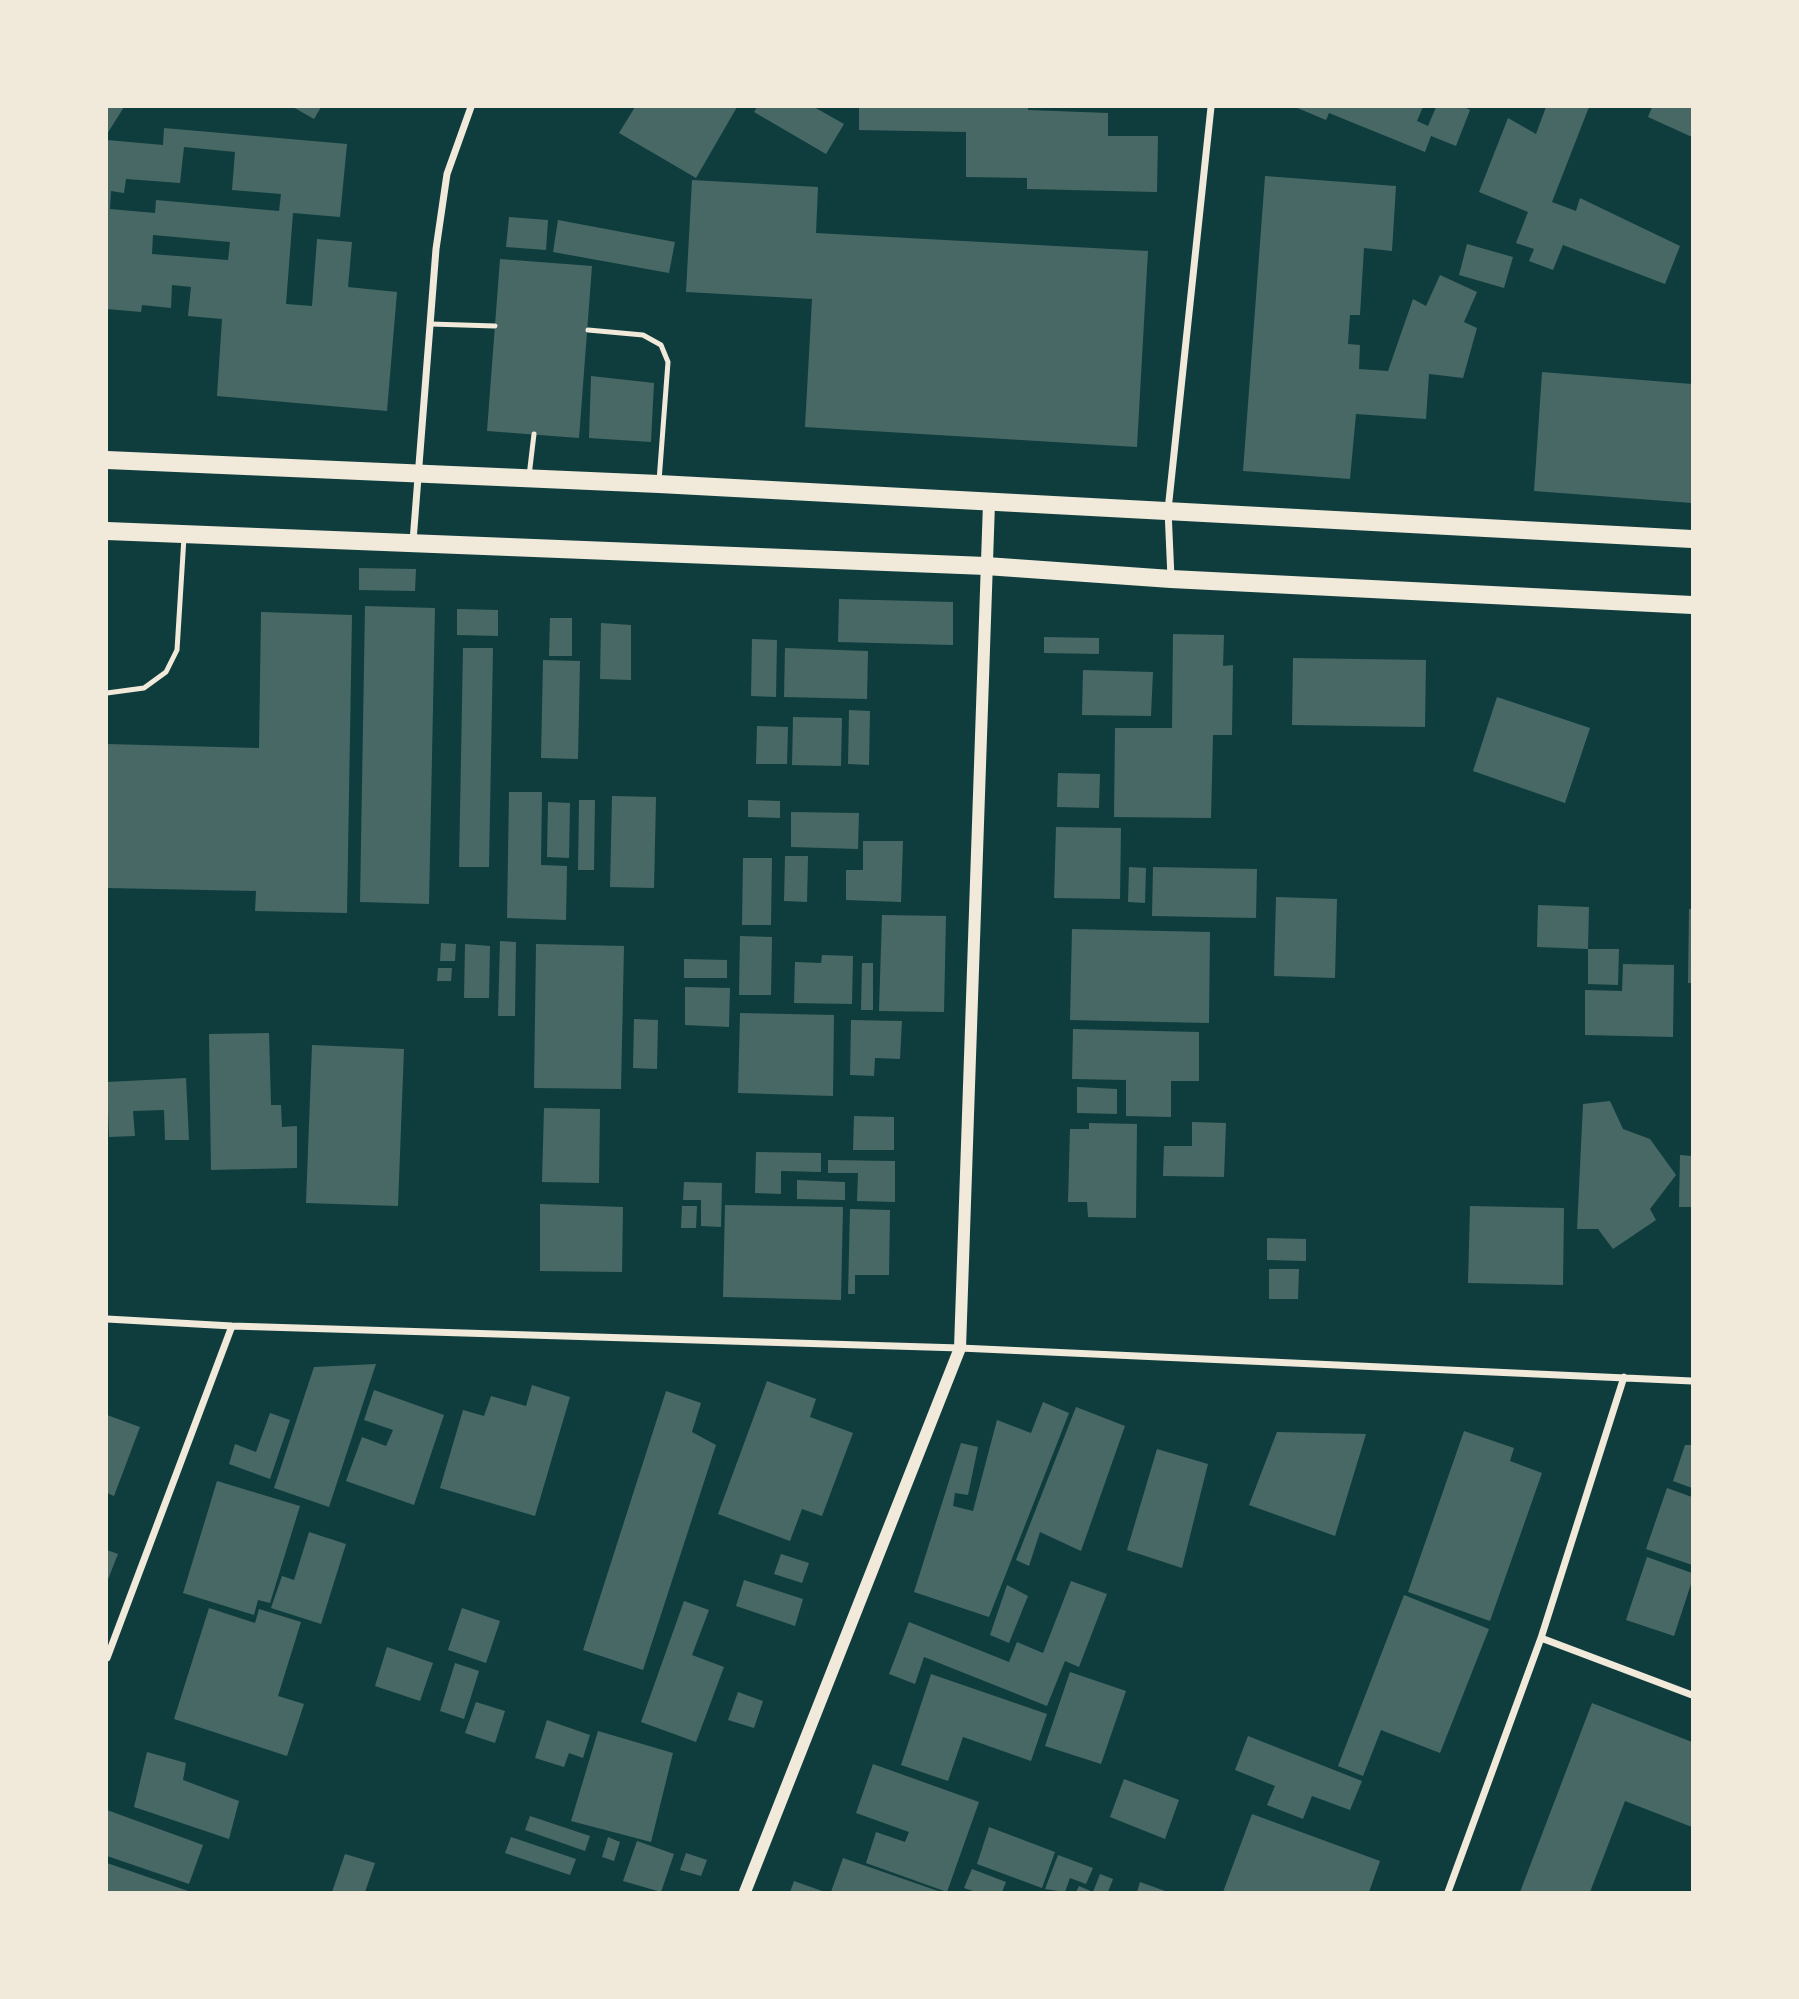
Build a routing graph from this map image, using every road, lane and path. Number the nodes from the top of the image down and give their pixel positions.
1 (471, 107) edge
2 (1211, 107) edge
3 (430, 324) junction
4 (495, 326) dead end
5 (588, 330) dead end
6 (534, 434) dead end
7 (107, 460) edge
8 (420, 475) junction
9 (528, 479) junction
10 (659, 484) junction
11 (989, 503) junction
12 (1168, 510) junction
13 (107, 531) edge
14 (184, 534) junction
15 (1692, 540) edge
16 (413, 542) junction
17 (986, 566) junction
18 (1171, 579) junction
19 (1692, 605) edge
20 (107, 693) edge
21 (107, 1319) edge
22 (232, 1326) junction
23 (960, 1348) junction
24 (1623, 1377) junction
25 (1692, 1381) edge
26 (1541, 1638) junction
27 (107, 1658) edge
28 (1692, 1695) edge
29 (745, 1892) edge
30 (1448, 1892) edge

1 - 3 street
2 - 12 street
3 - 4 lane
3 - 8 street
5 - 10 lane
6 - 9 lane
7 - 8 main road
8 - 9 main road
8 - 16 street
9 - 10 main road
10 - 11 main road
11 - 12 main road
11 - 17 street
12 - 15 main road
12 - 18 street
13 - 14 main road
14 - 16 main road
14 - 20 lane
16 - 17 main road
17 - 18 main road
17 - 23 street
18 - 19 main road
21 - 22 street
22 - 23 street
22 - 27 street
23 - 24 street
23 - 29 street
24 - 25 street
24 - 26 street
26 - 28 street
26 - 30 street

